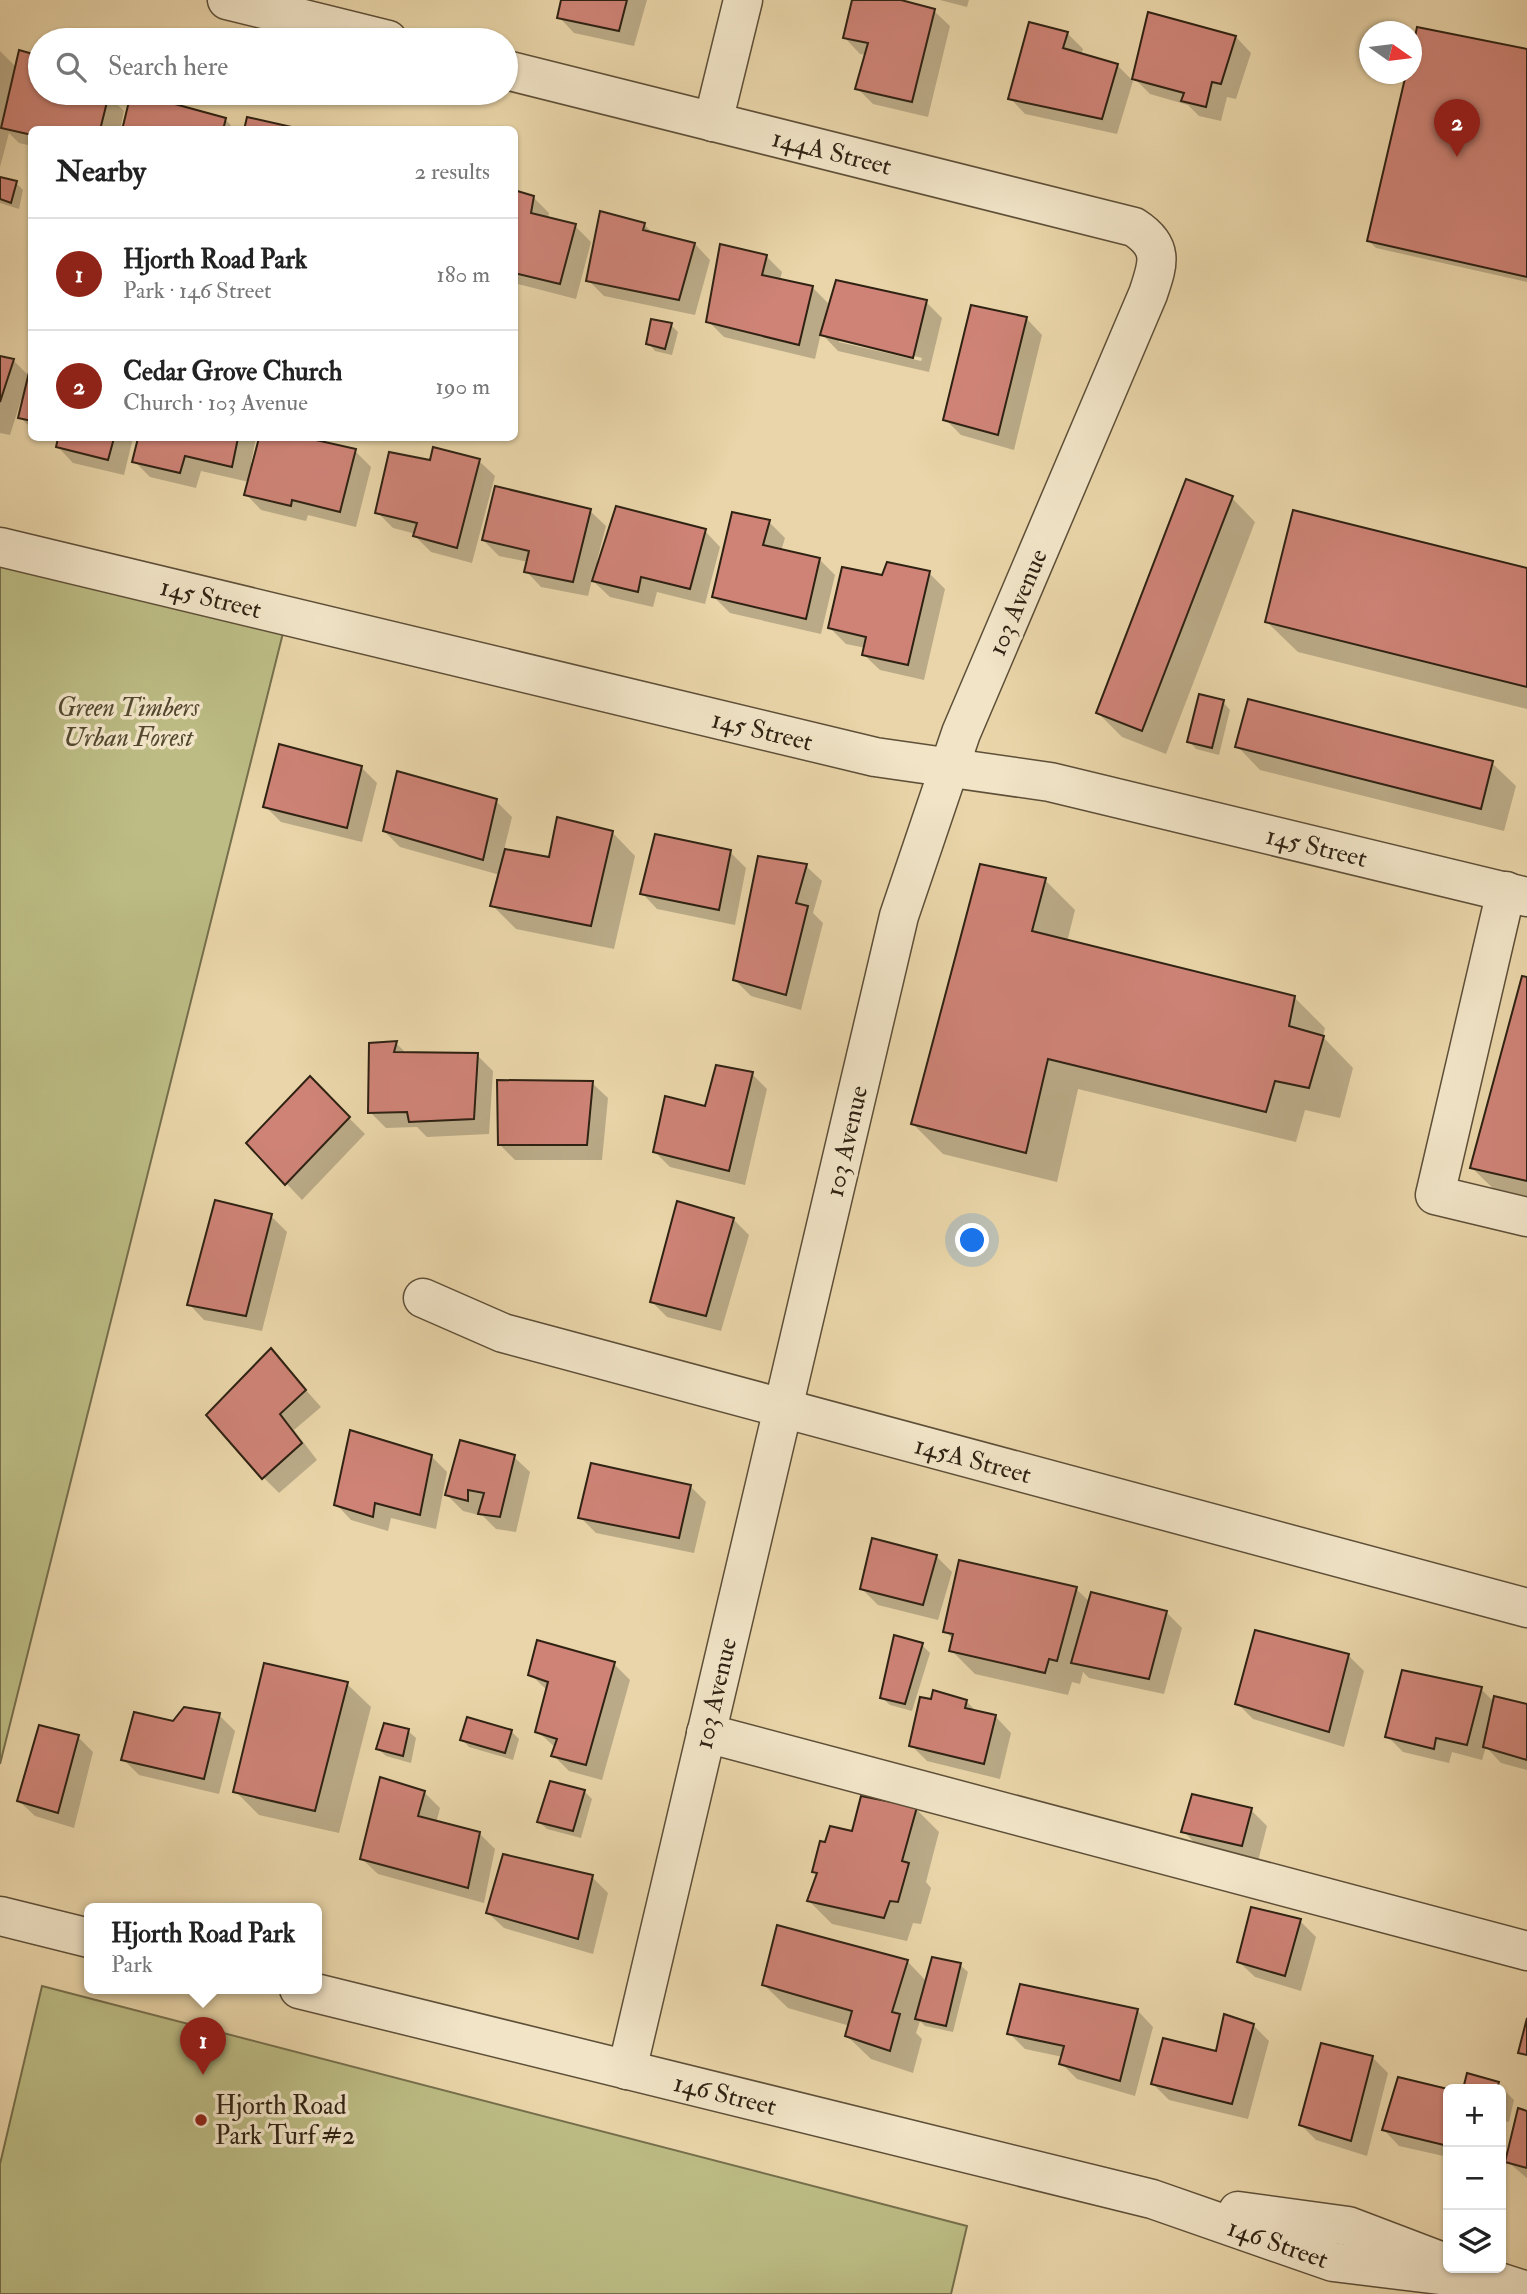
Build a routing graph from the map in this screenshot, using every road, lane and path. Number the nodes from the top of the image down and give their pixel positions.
1 (227, 0) edge
2 (743, 0) edge
3 (340, 28) edge
4 (518, 73) edge
5 (713, 122) junction
6 (1153, 244) joint
7 (0, 547) edge
8 (948, 767) junction
9 (1517, 894) edge
10 (1527, 1217) edge
11 (423, 1298) dead end
12 (782, 1410) junction
13 (1527, 1608) edge
14 (706, 1733) junction
15 (0, 1916) edge
16 (84, 1937) edge
17 (1527, 1951) edge
18 (319, 1994) edge
19 (626, 2070) junction
20 (1152, 2199) junction
21 (1386, 2240) junction
22 (1334, 2262) junction
23 (1443, 2262) edge
24 (1474, 2274) edge
25 (1527, 2291) edge

1 - 3 street
2 - 5 street
4 - 5 street, 144A Street
5 - 6 street, 144A Street
6 - 8 street, 103 Avenue
7 - 8 street, 145 Street
8 - 9 street, 145 Street
8 - 12 street, 103 Avenue
9 - 10 street
11 - 12 street, 145A Street
12 - 13 street, 145A Street
12 - 14 street, 103 Avenue
14 - 17 street
14 - 19 street, 103 Avenue
15 - 16 street
18 - 19 street, 146 Street
19 - 20 street, 146 Street
20 - 21 street, 146 Street
20 - 22 street, 146 Street
21 - 22 street
21 - 23 street, 146 Street
22 - 24 street, 146 Street
24 - 25 street, 146 Street

